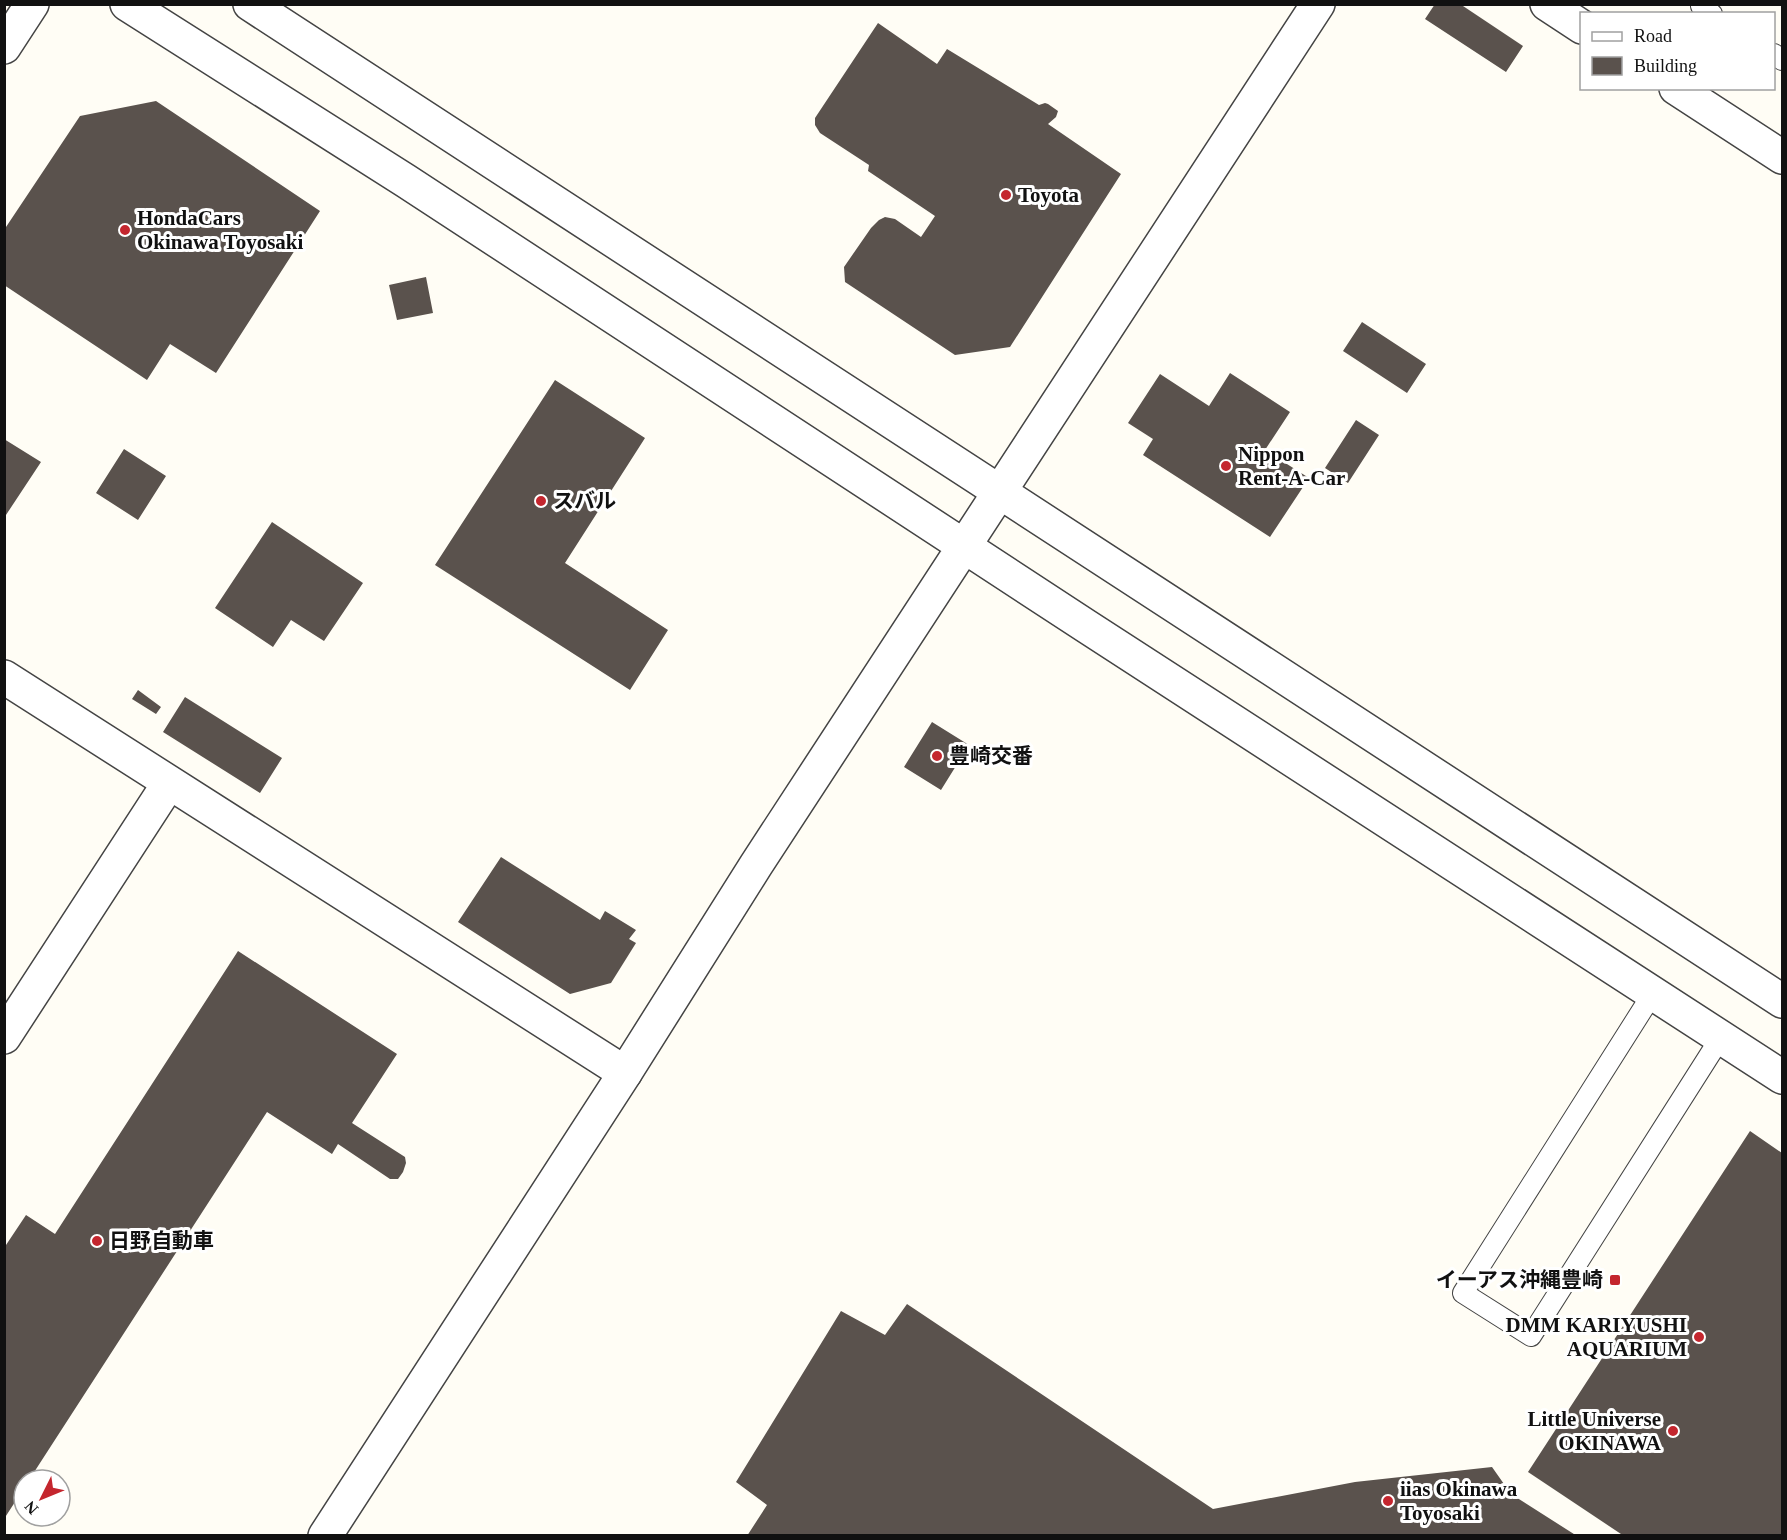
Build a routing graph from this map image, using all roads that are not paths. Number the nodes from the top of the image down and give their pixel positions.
1 (32, 4) edge
2 (127, 4) edge
3 (250, 4) edge
4 (1318, 4) edge
5 (1547, 4) edge
6 (1580, 26) edge
7 (4, 46) edge
8 (1679, 90) edge
9 (1782, 157) edge
10 (1001, 491) junction
11 (965, 547) junction
12 (4, 677) edge
13 (169, 783) junction
14 (1653, 993) junction
15 (1782, 1001) edge
16 (4, 1037) edge
17 (1721, 1037) junction
18 (625, 1073) junction
19 (1782, 1077) edge
20 (325, 1536) edge

1 - 7 street
2 - 11 street
3 - 10 street
4 - 10 street
5 - 6 street
8 - 9 street
10 - 11 street
10 - 15 street
11 - 14 street
11 - 18 street
12 - 13 street
13 - 16 street
13 - 18 street
14 - 17 street
14 - 17 lane
17 - 19 street
18 - 20 street

